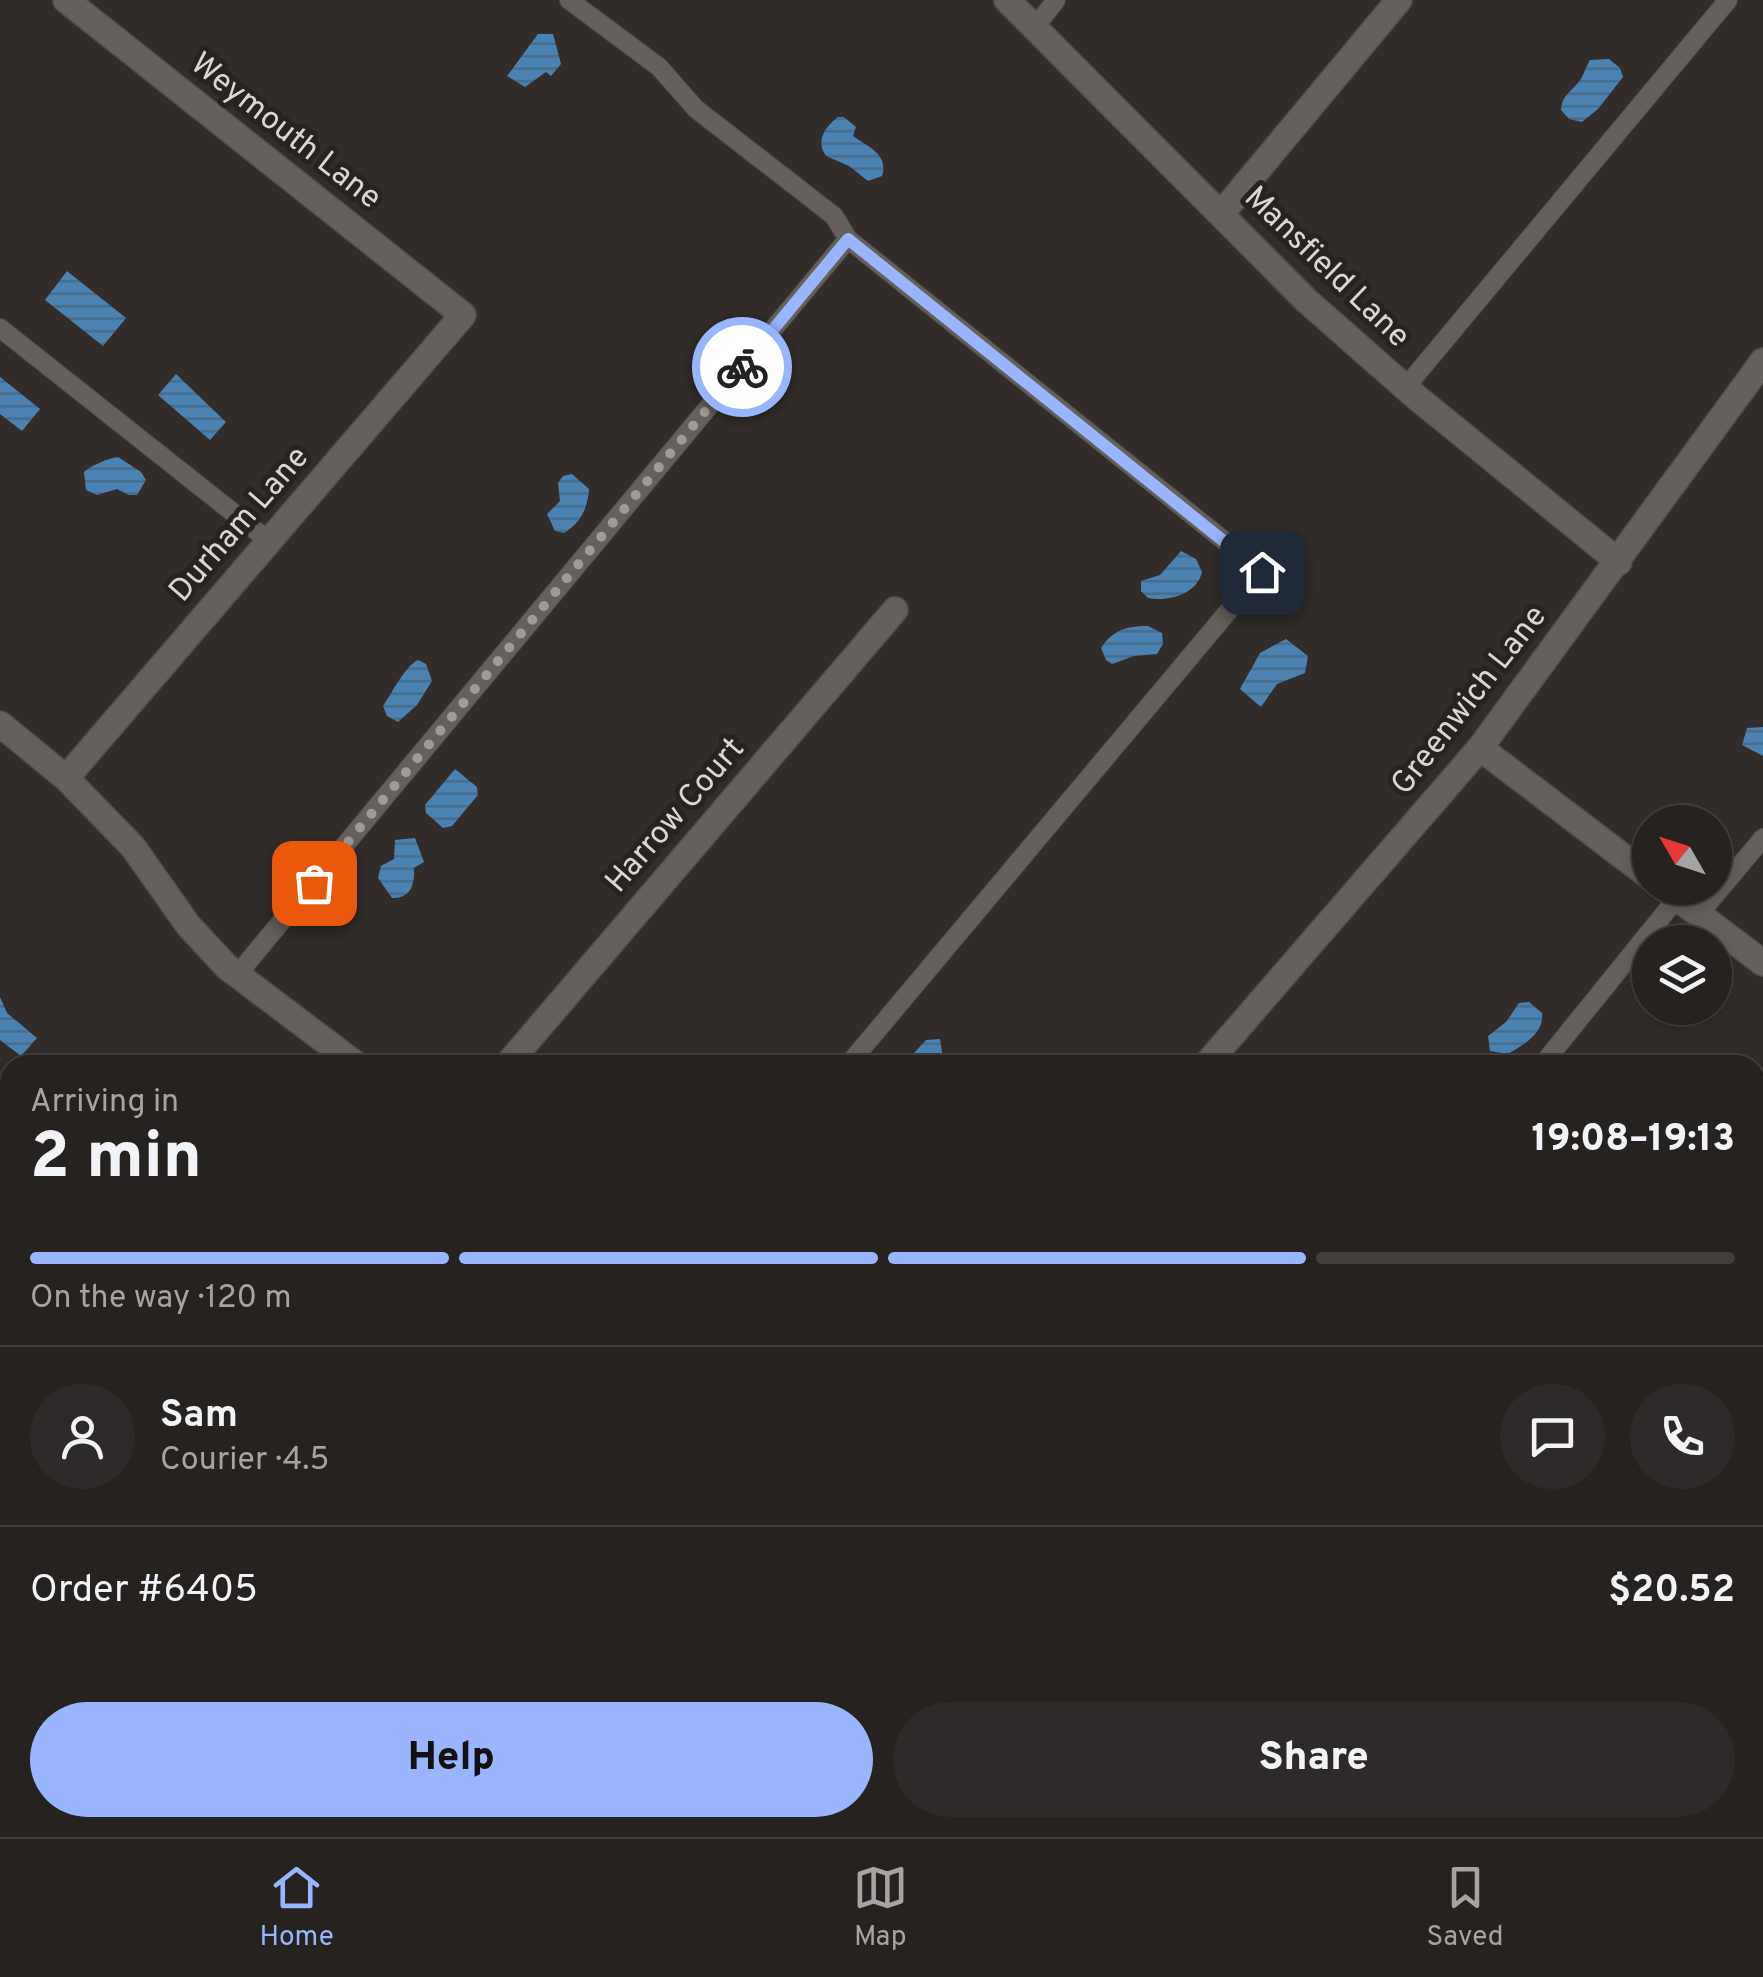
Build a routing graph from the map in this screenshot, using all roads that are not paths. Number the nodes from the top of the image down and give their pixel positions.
1 (66, 0) edge
2 (569, 0) edge
3 (1007, 0) edge
4 (1056, 0) edge
5 (1399, 0) edge
6 (1728, 0) edge
7 (1035, 26) junction
8 (1221, 214) junction
9 (848, 239) junction
10 (463, 315) joint
11 (0, 328) edge
12 (1763, 361) edge
13 (1405, 388) junction
14 (269, 541) junction
15 (1619, 562) junction
16 (896, 610) dead end
17 (0, 724) edge
18 (1480, 748) junction
19 (66, 778) junction
20 (1763, 838) edge
21 (1632, 863) edge
22 (1662, 905) edge
23 (1687, 905) edge
24 (1699, 914) junction
25 (1763, 963) edge
26 (238, 975) junction
27 (344, 1055) edge
28 (515, 1055) edge
29 (856, 1055) edge
30 (1215, 1055) edge
31 (1550, 1055) edge

1 - 10 street, Weymouth Lane
2 - 9 lane
3 - 7 street, Mansfield Lane
4 - 7 lane
5 - 8 street
6 - 13 lane
7 - 8 street, Mansfield Lane
8 - 13 street, Mansfield Lane
9 - 26 lane
9 - 29 lane
10 - 14 street, Durham Lane
11 - 14 lane
12 - 15 street, Greenwich Lane
13 - 15 street, Mansfield Lane
14 - 19 street, Durham Lane
15 - 18 street, Greenwich Lane
16 - 28 street, Harrow Court
17 - 19 street
18 - 21 street
18 - 30 street, Greenwich Lane
19 - 26 street
20 - 24 lane
22 - 31 lane
23 - 24 street
24 - 25 street
26 - 27 street

